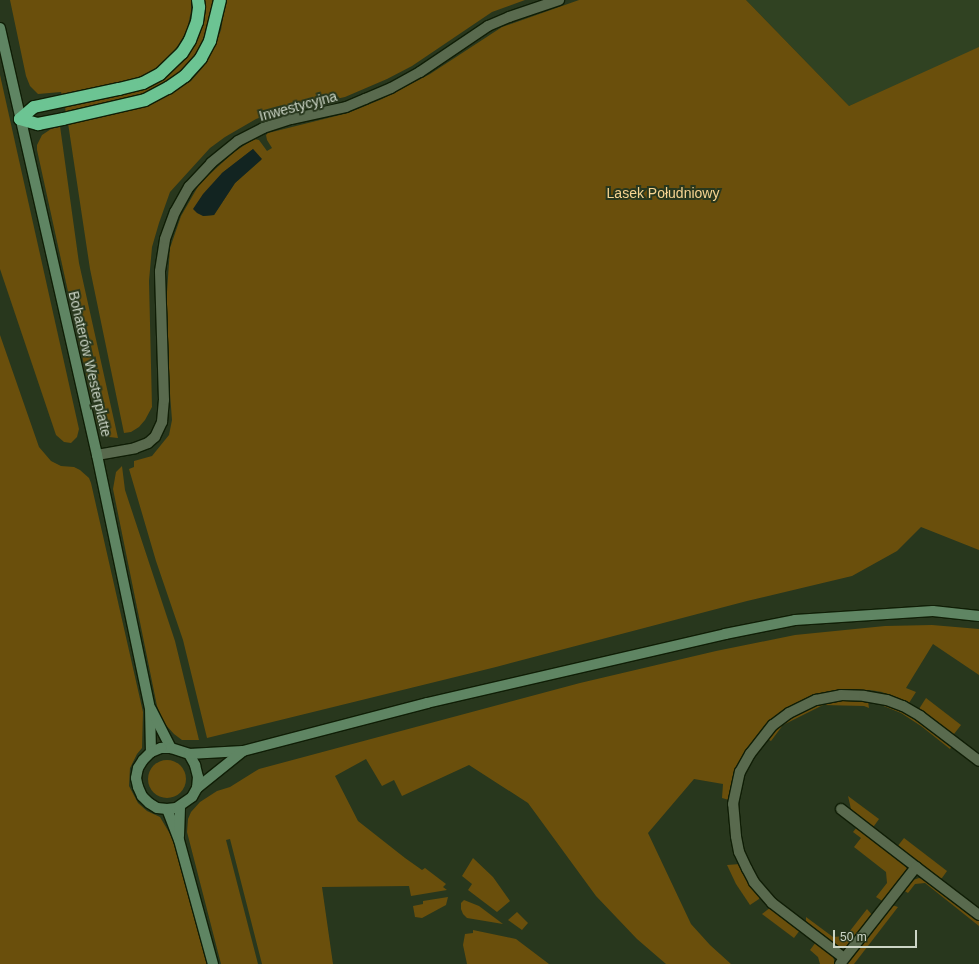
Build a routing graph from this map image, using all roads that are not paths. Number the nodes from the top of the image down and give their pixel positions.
1 (198, 0) edge
2 (220, 0) edge
3 (559, 0) edge
4 (0, 28) edge
5 (20, 119) junction
6 (97, 455) junction
7 (979, 616) edge
8 (150, 708) junction
9 (171, 748) junction
10 (243, 751) junction
11 (151, 752) junction
12 (189, 754) junction
13 (979, 761) edge
14 (197, 788) junction
15 (180, 807) junction
16 (167, 809) junction
17 (841, 809) dead end
18 (179, 840) junction
19 (916, 867) junction
20 (979, 915) edge
21 (842, 961) edge
22 (213, 964) edge

1 - 5 highway
2 - 5 highway
3 - 6 street, Inwestycyjna
4 - 5 main road, Bohaterów Westerplatte
5 - 6 main road, Bohaterów Westerplatte
6 - 8 main road, Bohaterów Westerplatte
7 - 10 main road
8 - 9 main road, Bohaterów Westerplatte
8 - 11 main road, Bohaterów Westerplatte
9 - 11 main road
9 - 12 main road
10 - 12 main road
10 - 14 main road
11 - 16 main road
12 - 14 main road
13 - 21 street
14 - 15 main road
15 - 16 main road
15 - 18 main road
16 - 18 main road
17 - 19 street
18 - 22 main road
19 - 20 street
19 - 21 street

